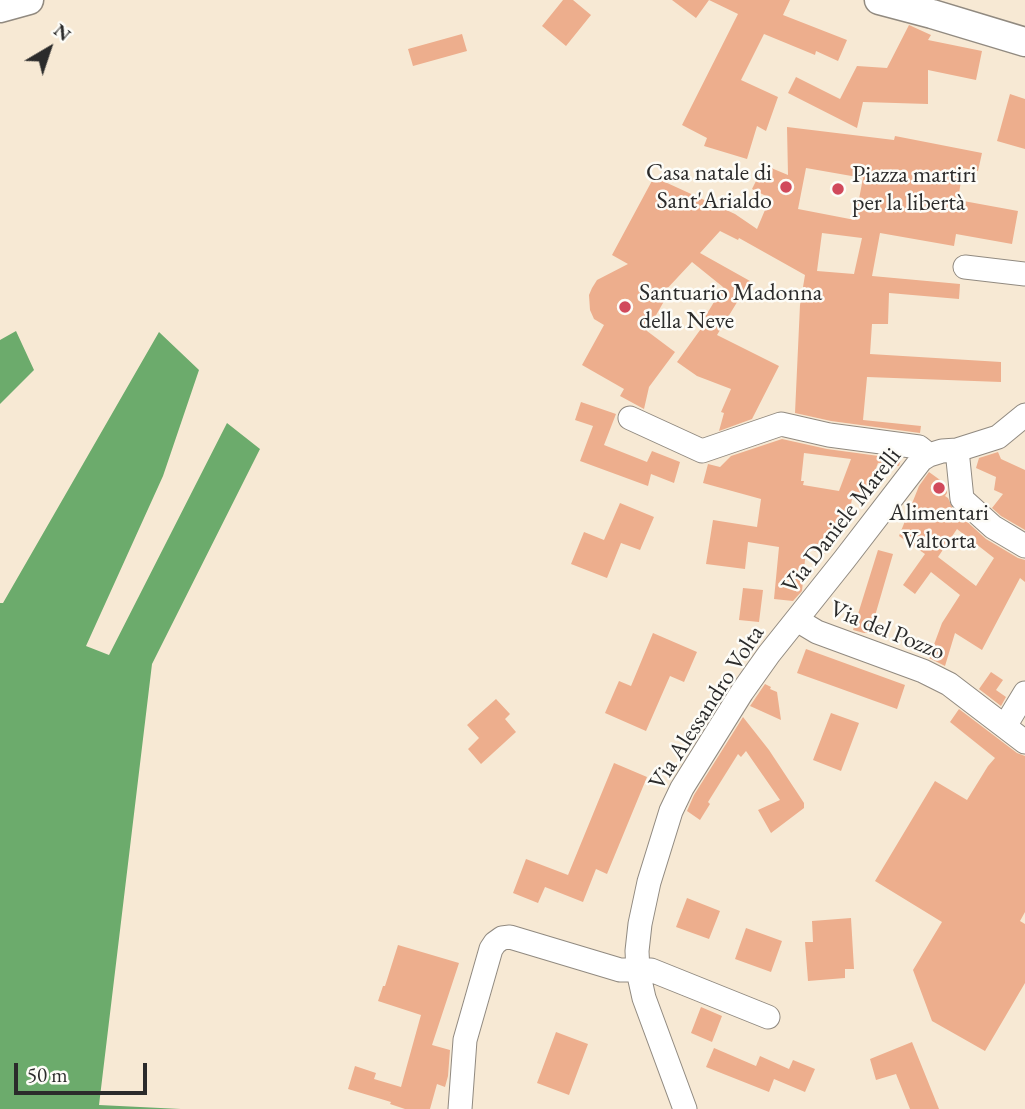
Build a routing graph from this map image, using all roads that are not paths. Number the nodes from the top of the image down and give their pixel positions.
1 (29, 0) edge
2 (884, 1) edge
3 (0, 8) edge
4 (1025, 42) edge
5 (965, 267) dead end
6 (1025, 274) edge
7 (1025, 415) edge
8 (630, 418) dead end
9 (957, 450) junction
10 (929, 455) junction
11 (1025, 546) edge
12 (797, 620) junction
13 (1025, 693) edge
14 (1005, 726) junction
15 (1025, 742) edge
16 (638, 971) junction
17 (768, 1017) dead end
18 (679, 1107) edge
19 (460, 1109) edge

1 - 3 main road
2 - 4 main road
5 - 6 street
7 - 9 street
8 - 10 street
9 - 10 street
9 - 11 street
10 - 12 street, Via Daniele Marelli
12 - 14 street, Via del Pozzo
12 - 16 street, Via Alessandro Volta
13 - 14 street
14 - 15 street, Via del Pozzo
16 - 17 street
16 - 18 street, Via Alessandro Volta
16 - 19 street

